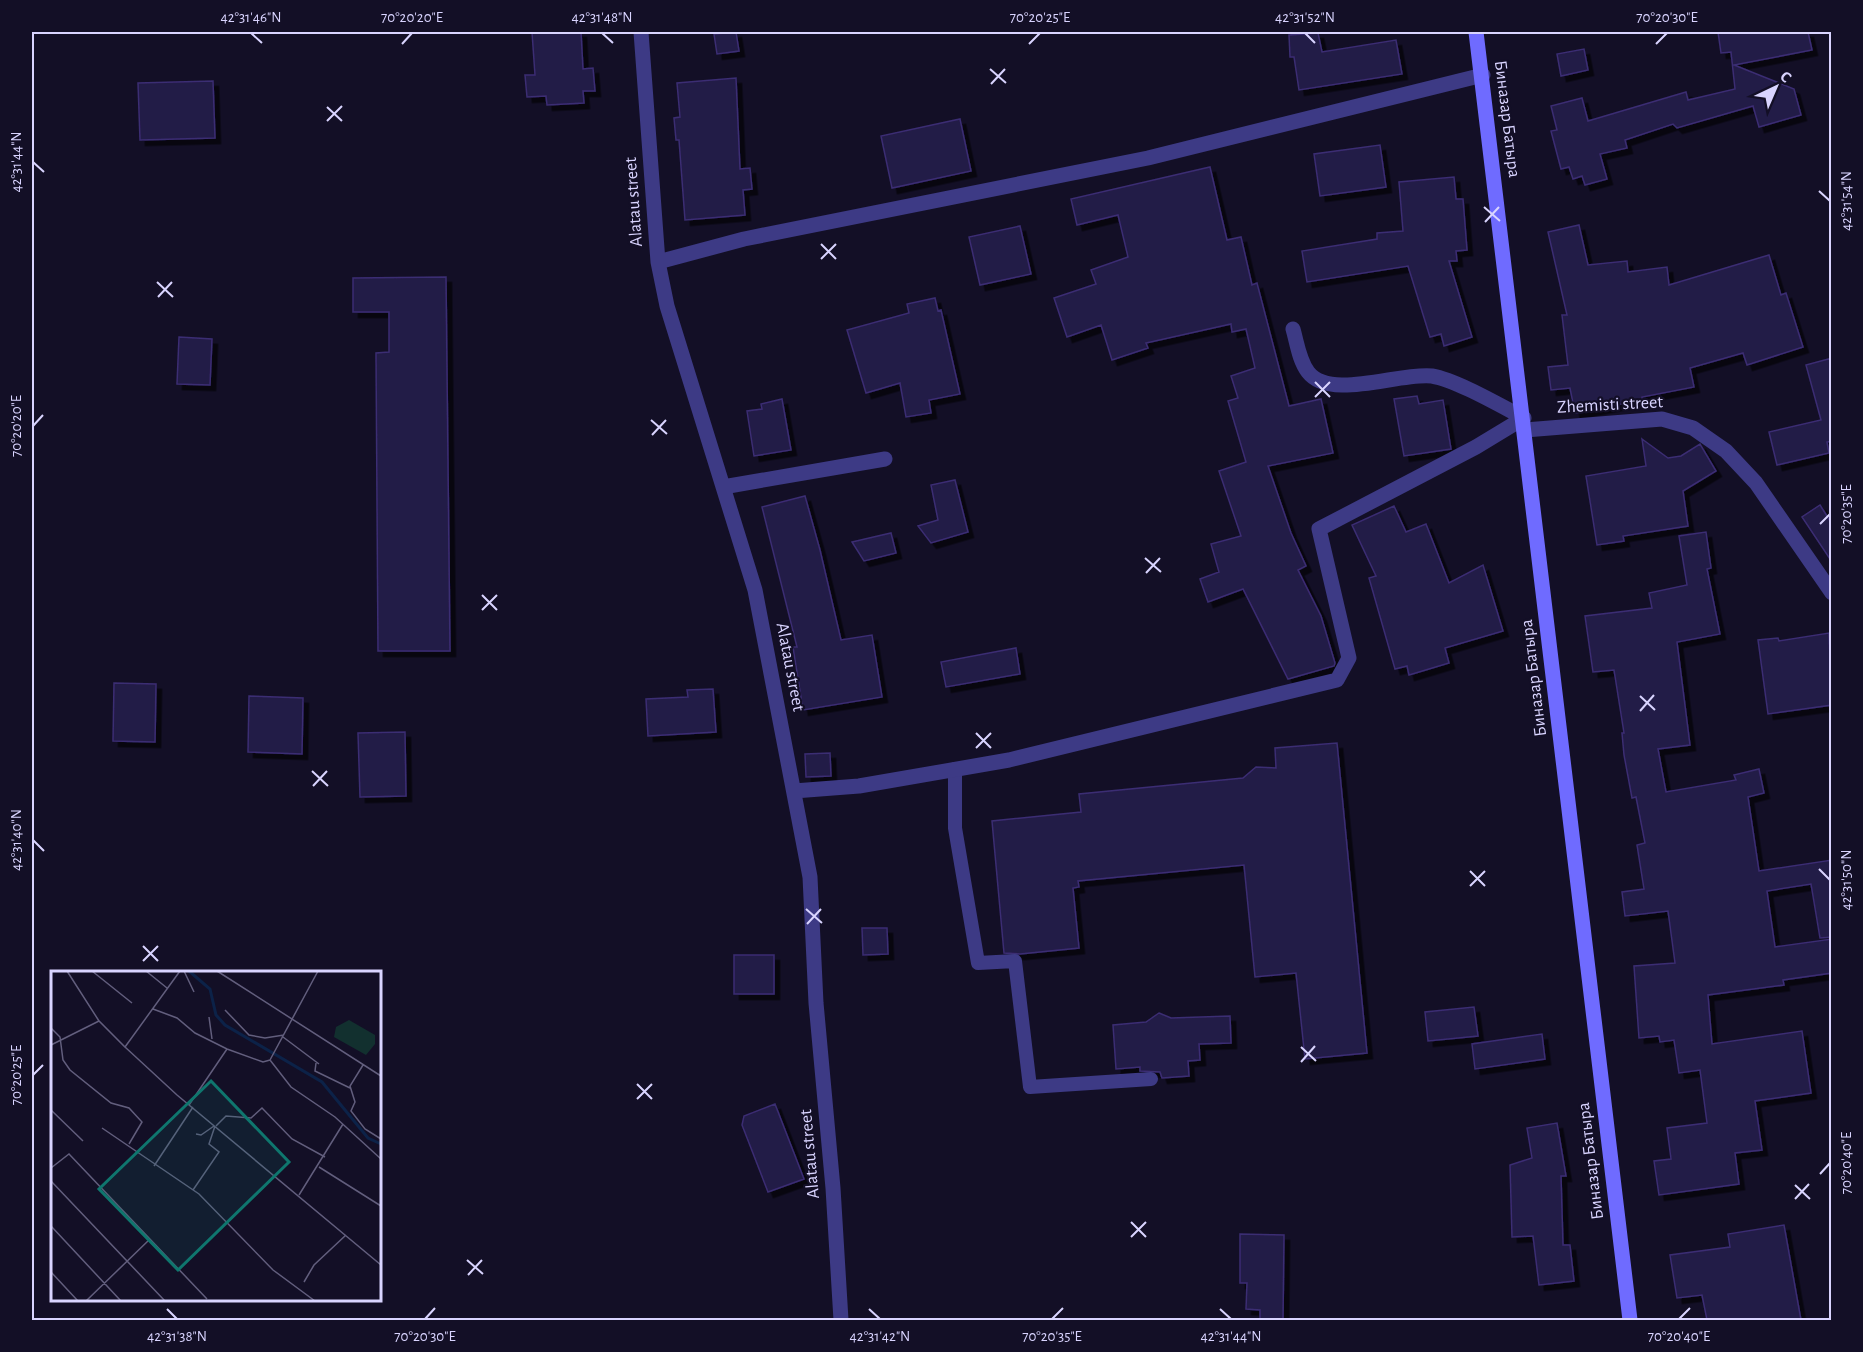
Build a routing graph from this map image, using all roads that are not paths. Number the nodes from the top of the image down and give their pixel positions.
1 (641, 32) edge
2 (1476, 32) edge
3 (1483, 75) junction
4 (658, 262) junction
5 (1293, 328) dead end
6 (1525, 424) junction
7 (885, 459) dead end
8 (723, 486) junction
9 (1832, 593) edge
10 (955, 769) junction
11 (794, 791) junction
12 (1151, 1079) dead end
13 (842, 1320) edge
14 (1630, 1320) edge

1 - 4 street, Alatau street
2 - 3 street, Биназар Батыра
3 - 4 street
3 - 6 street, Биназар Батыра
4 - 8 street, Alatau street
5 - 6 street
6 - 9 street, Zhemisti street
6 - 10 street
6 - 14 street, Биназар Батыра
7 - 8 street
8 - 11 street, Alatau street
10 - 11 street
10 - 12 lane
11 - 13 street, Alatau street

